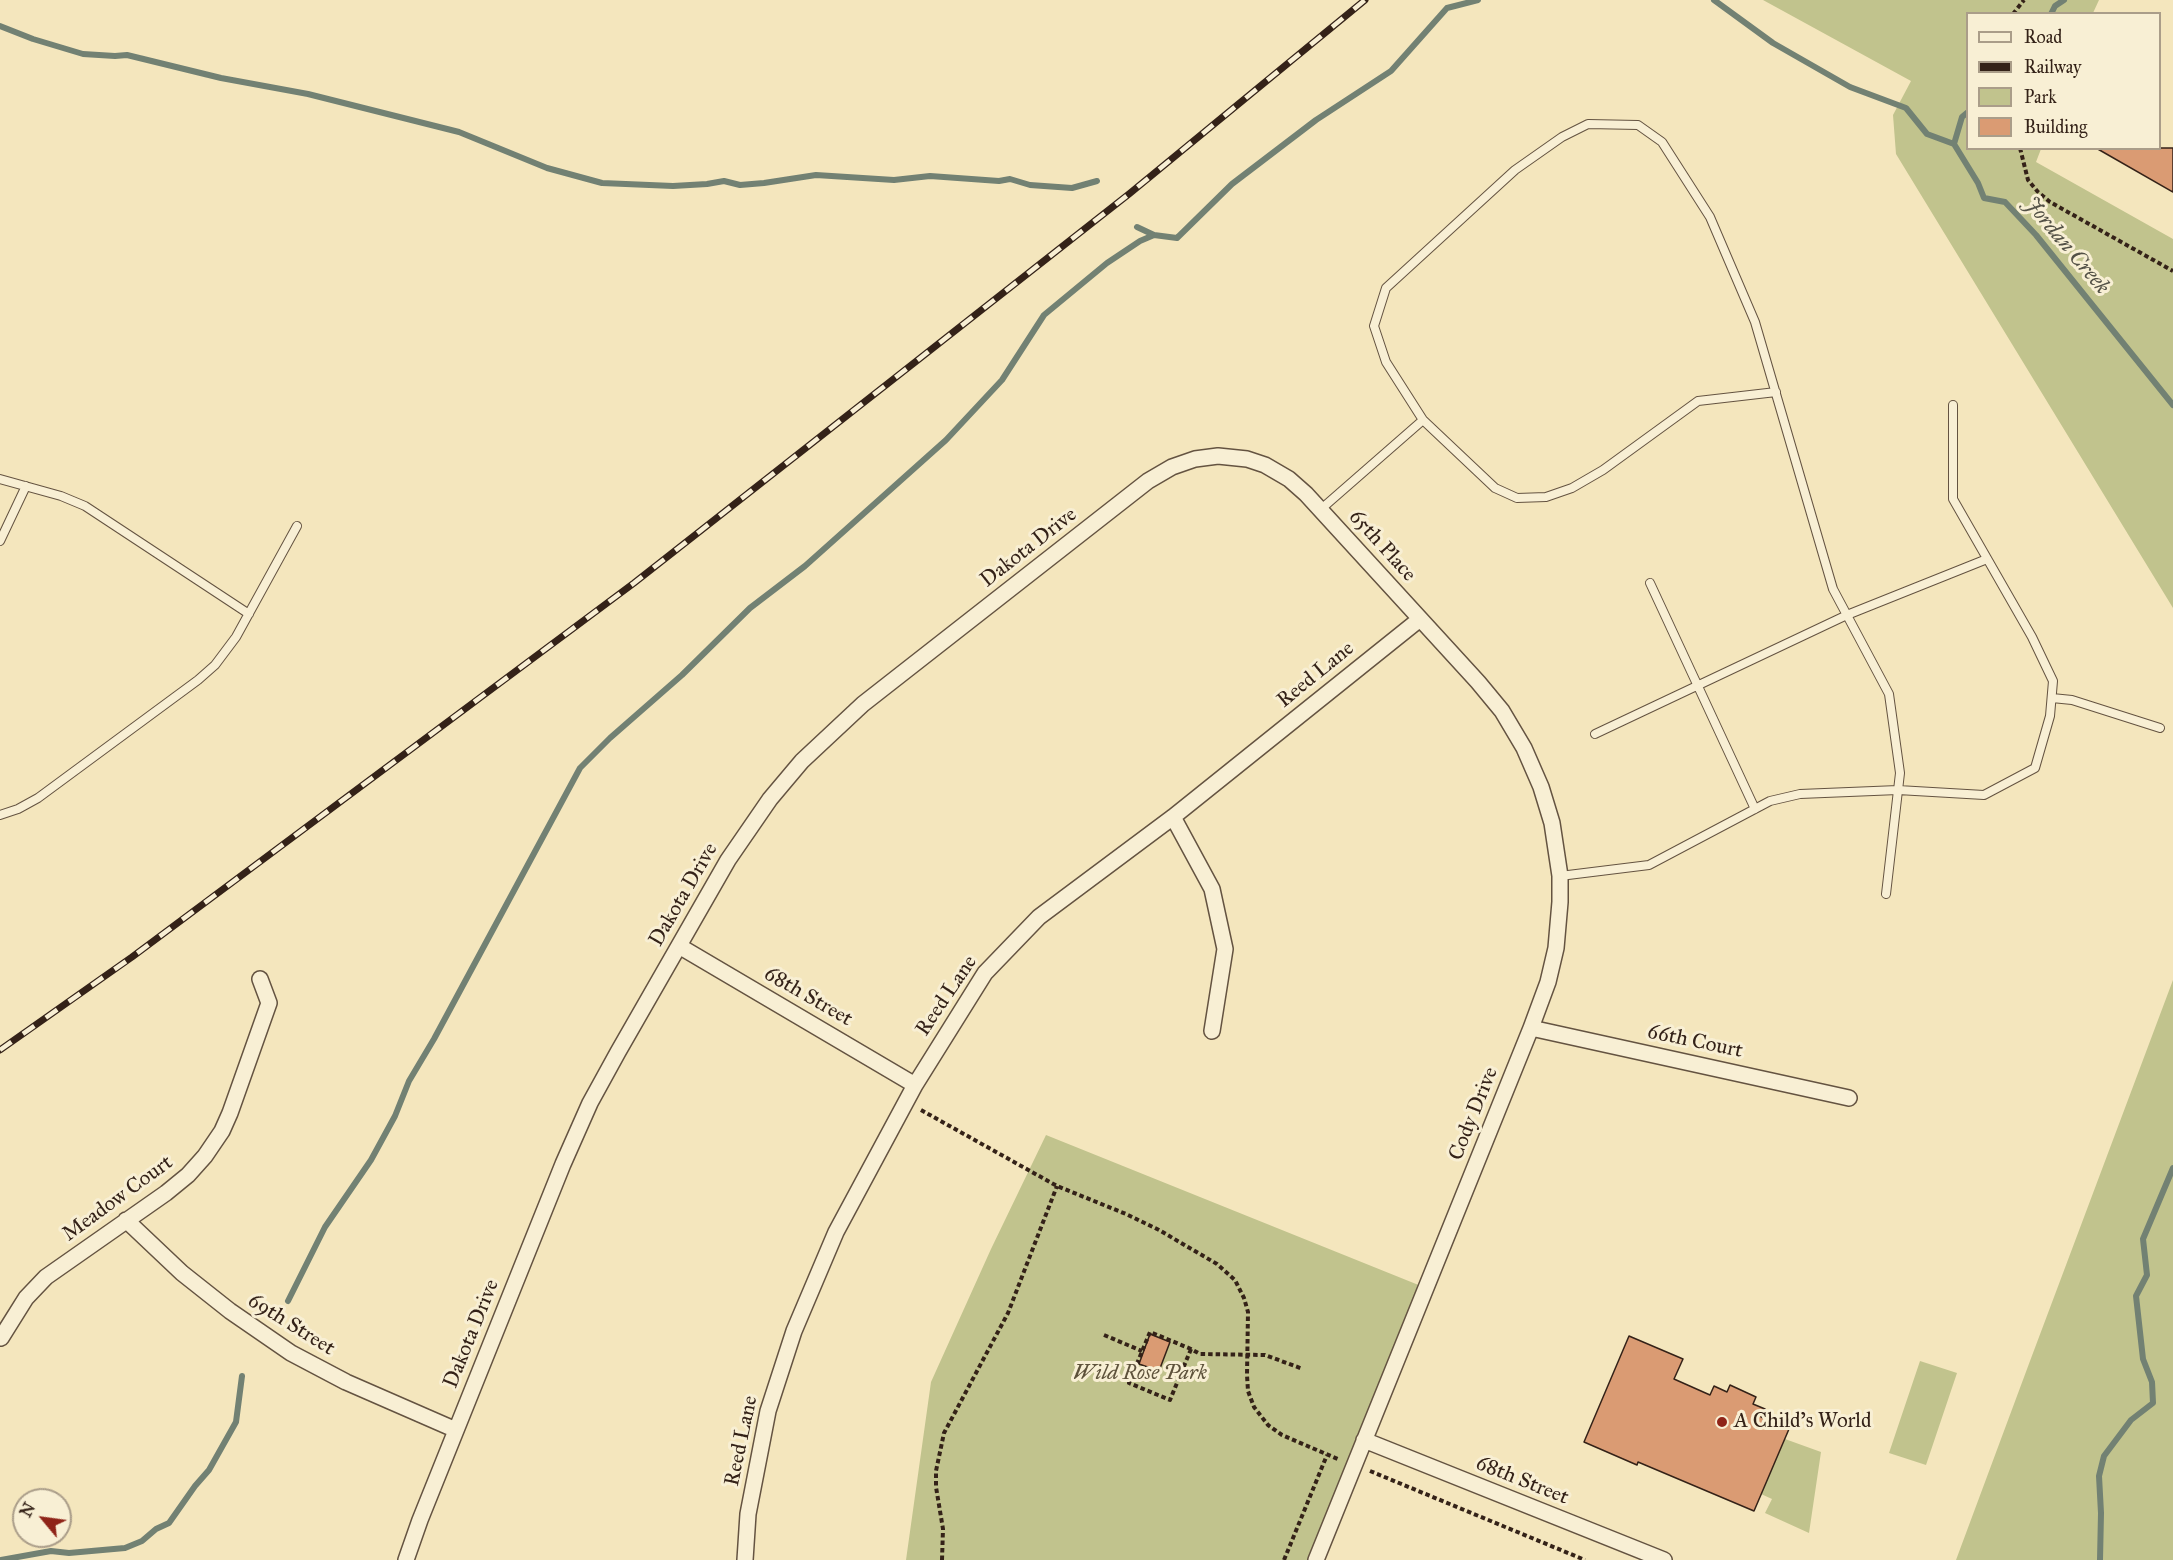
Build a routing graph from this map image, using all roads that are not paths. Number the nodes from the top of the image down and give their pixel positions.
1 (1776, 393) junction
2 (1953, 405) dead end
3 (1423, 420) junction
4 (1241, 458) joint
5 (0, 479) edge
6 (26, 486) junction
7 (1320, 510) junction
8 (297, 526) dead end
9 (0, 541) edge
10 (1987, 559) junction
11 (1650, 583) dead end
12 (249, 614) junction
13 (1847, 615) junction
14 (1420, 619) junction
15 (1478, 682) joint
16 (1697, 686) junction
17 (2052, 698) junction
18 (2160, 728) dead end
19 (1595, 734) dead end
20 (1899, 790) junction
21 (1755, 809) junction
22 (0, 815) edge
23 (1173, 817) junction
24 (1560, 876) junction
25 (1886, 894) dead end
26 (679, 946) junction
27 (260, 979) dead end
28 (1531, 1028) junction
29 (1212, 1031) dead end
30 (915, 1085) junction
31 (1849, 1098) dead end
32 (126, 1220) junction
33 (1, 1338) edge
34 (456, 1430) junction
35 (1364, 1440) junction
36 (406, 1560) edge
37 (745, 1560) edge
38 (1316, 1560) edge
39 (1664, 1560) edge

1 - 3 lane
1 - 3 lane
1 - 13 lane
2 - 10 lane
3 - 7 lane
4 - 7 street, 65th Place
4 - 26 street, Dakota Drive
5 - 6 lane
6 - 9 lane
6 - 12 lane
7 - 14 street, 65th Place
8 - 12 lane
10 - 13 lane
10 - 17 lane
11 - 16 lane
12 - 22 lane
13 - 16 lane
13 - 20 lane
14 - 15 street, 65th Place
14 - 23 street, Reed Lane
15 - 24 street, Cody Drive
16 - 19 lane
16 - 21 lane
17 - 18 lane
17 - 20 lane
20 - 21 lane
20 - 25 lane
21 - 24 lane
23 - 29 street
23 - 30 street, Reed Lane
24 - 28 street, Cody Drive
26 - 30 street, 68th Street
26 - 34 street, Dakota Drive
27 - 32 street, Meadow Court
28 - 31 street, 66th Court
28 - 35 street, Cody Drive
30 - 37 street, Reed Lane
32 - 33 street, Meadow Court
32 - 34 street, 69th Street
34 - 36 street, Dakota Drive
35 - 38 street, Cody Drive
35 - 39 street, 68th Street

